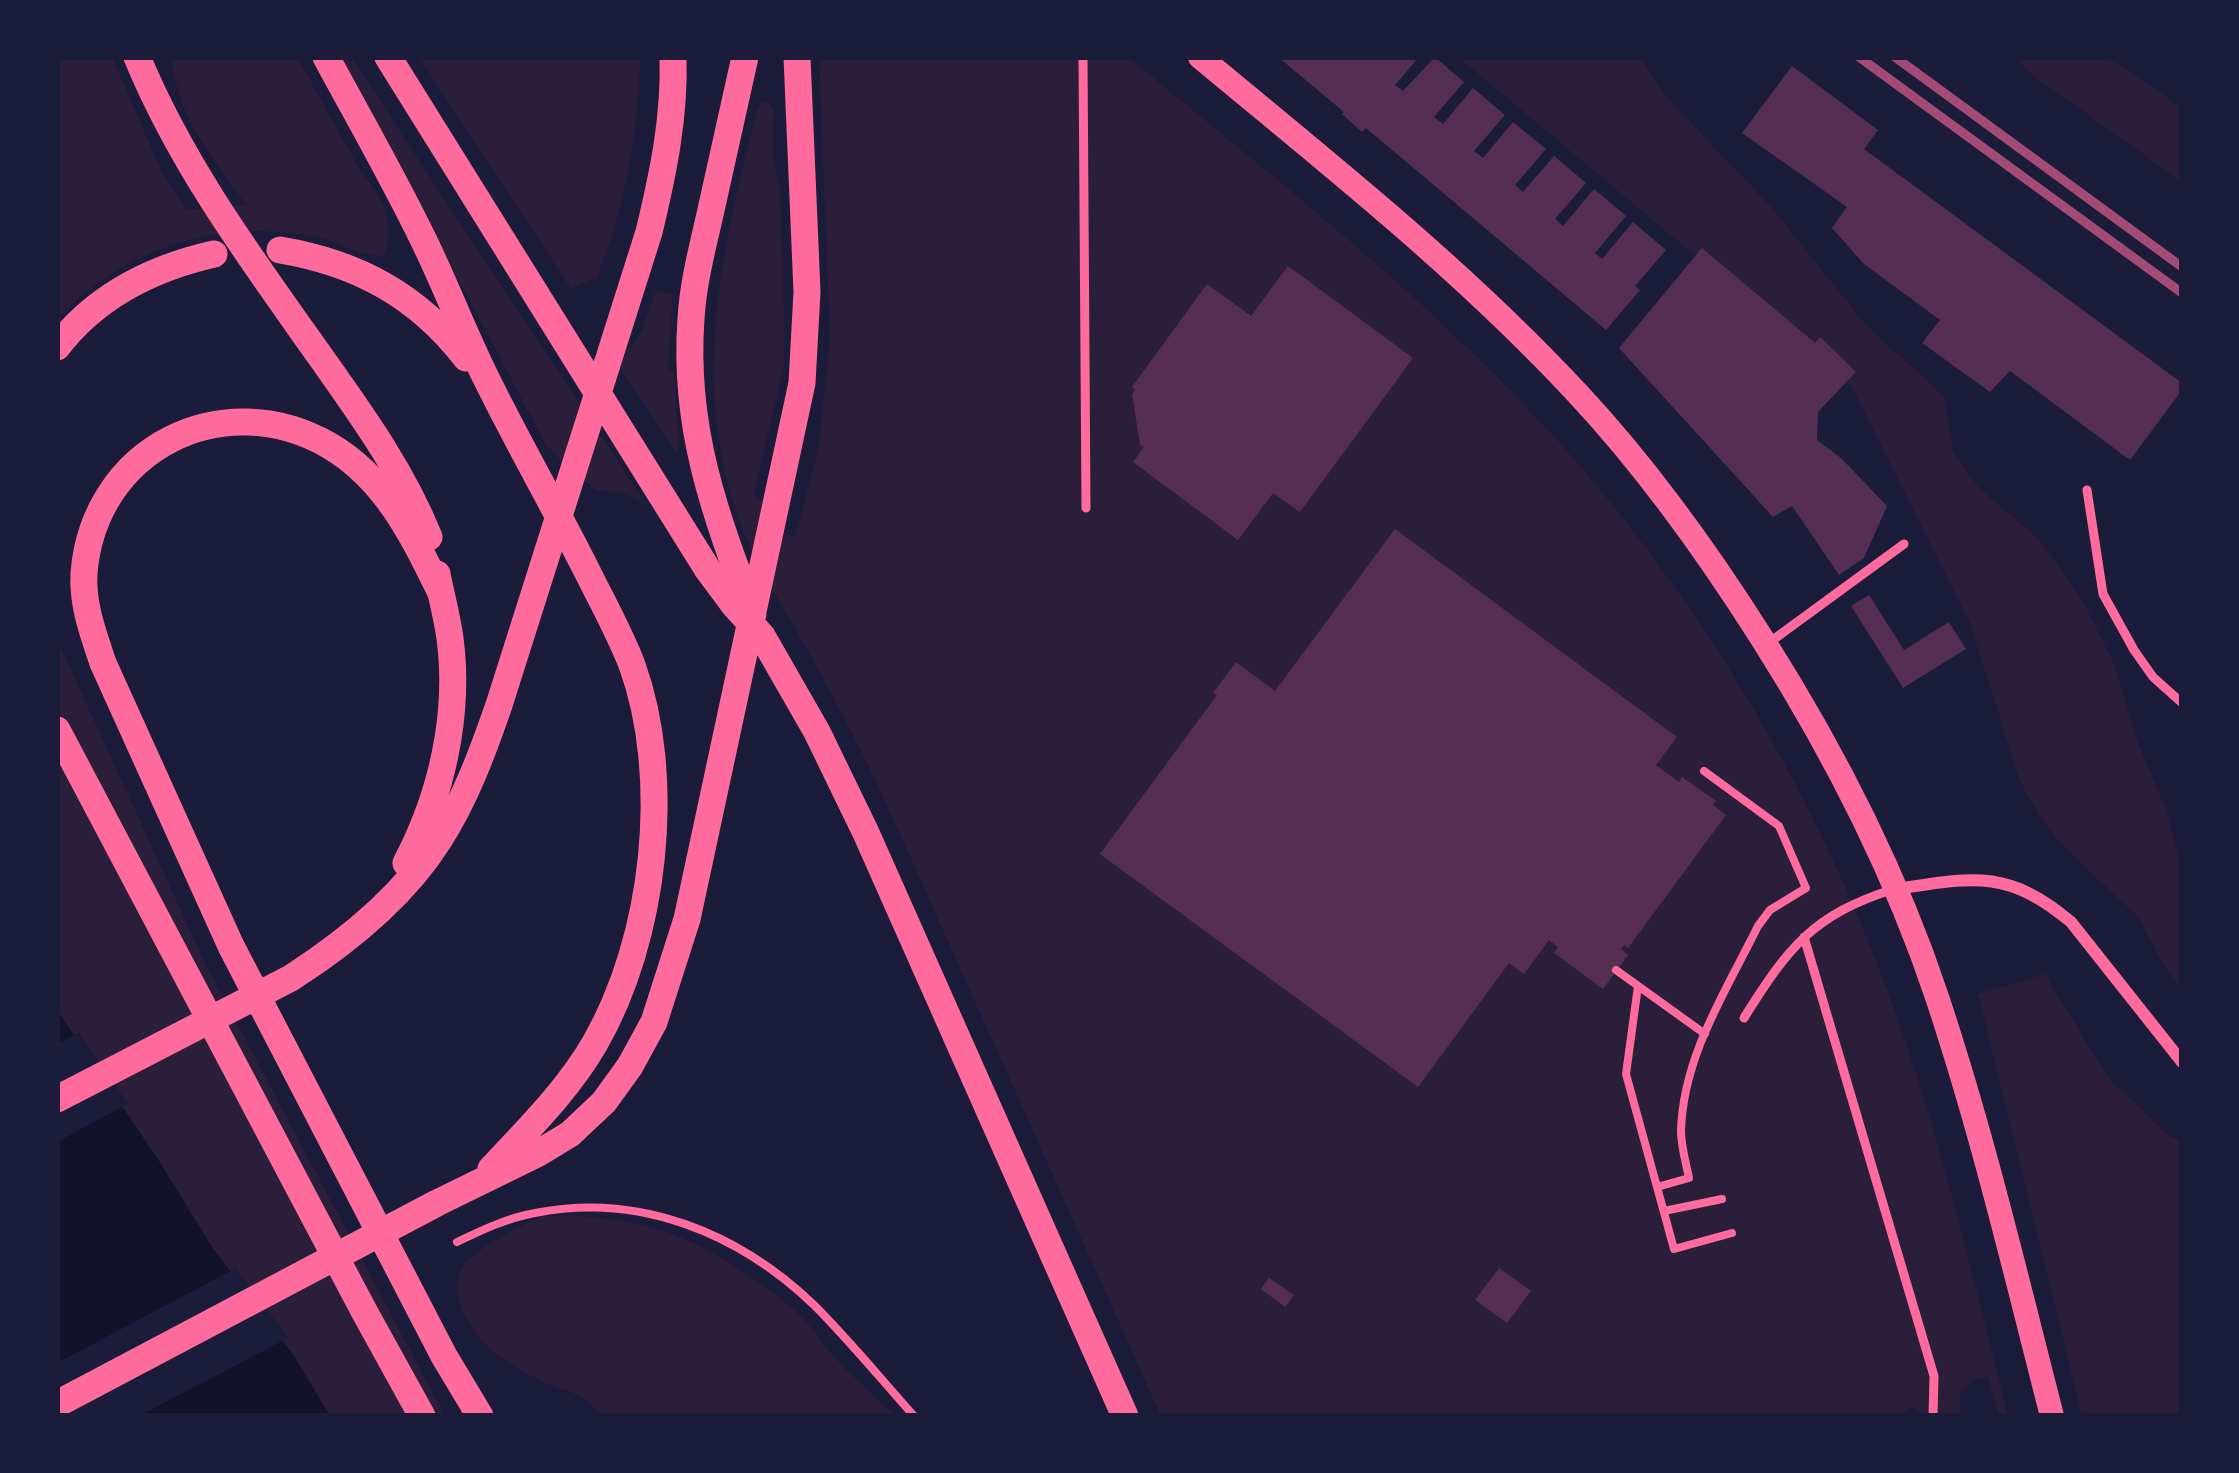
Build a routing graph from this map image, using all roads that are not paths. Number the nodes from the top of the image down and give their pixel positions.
1 (137, 57) edge
2 (326, 57) edge
3 (388, 57) edge
4 (673, 57) edge
5 (745, 57) edge
6 (797, 57) edge
7 (1083, 57) edge
8 (1200, 57) edge
9 (280, 250) dead end
10 (214, 254) dead end
11 (57, 347) edge
12 (491, 389) junction
13 (2087, 490) dead end
14 (1086, 508) dead end
15 (1904, 544) dead end
16 (440, 591) junction
17 (762, 636) junction
18 (1766, 645) junction
19 (2182, 704) edge
20 (58, 730) edge
21 (1895, 889) junction
22 (372, 917) junction
23 (1804, 937) junction
24 (1744, 1018) dead end
25 (2182, 1062) edge
26 (57, 1100) edge
27 (480, 1180) junction
28 (444, 1356) junction
29 (57, 1404) edge
30 (422, 1416) edge
31 (480, 1416) edge
32 (501, 1416) edge
33 (1125, 1416) edge
34 (1933, 1416) edge
35 (2052, 1416) edge

1 - 16 main road
2 - 12 main road
3 - 17 main road
4 - 22 main road
5 - 17 main road
6 - 27 main road
7 - 14 lane
8 - 18 main road
9 - 12 main road
10 - 11 main road
12 - 27 main road
13 - 19 lane
15 - 18 lane
16 - 22 main road
16 - 28 main road
17 - 33 main road
18 - 21 main road
20 - 30 main road
21 - 23 lane
21 - 25 street
21 - 35 main road
22 - 26 main road
23 - 24 lane
23 - 34 lane
27 - 29 main road
28 - 31 main road
28 - 32 main road

